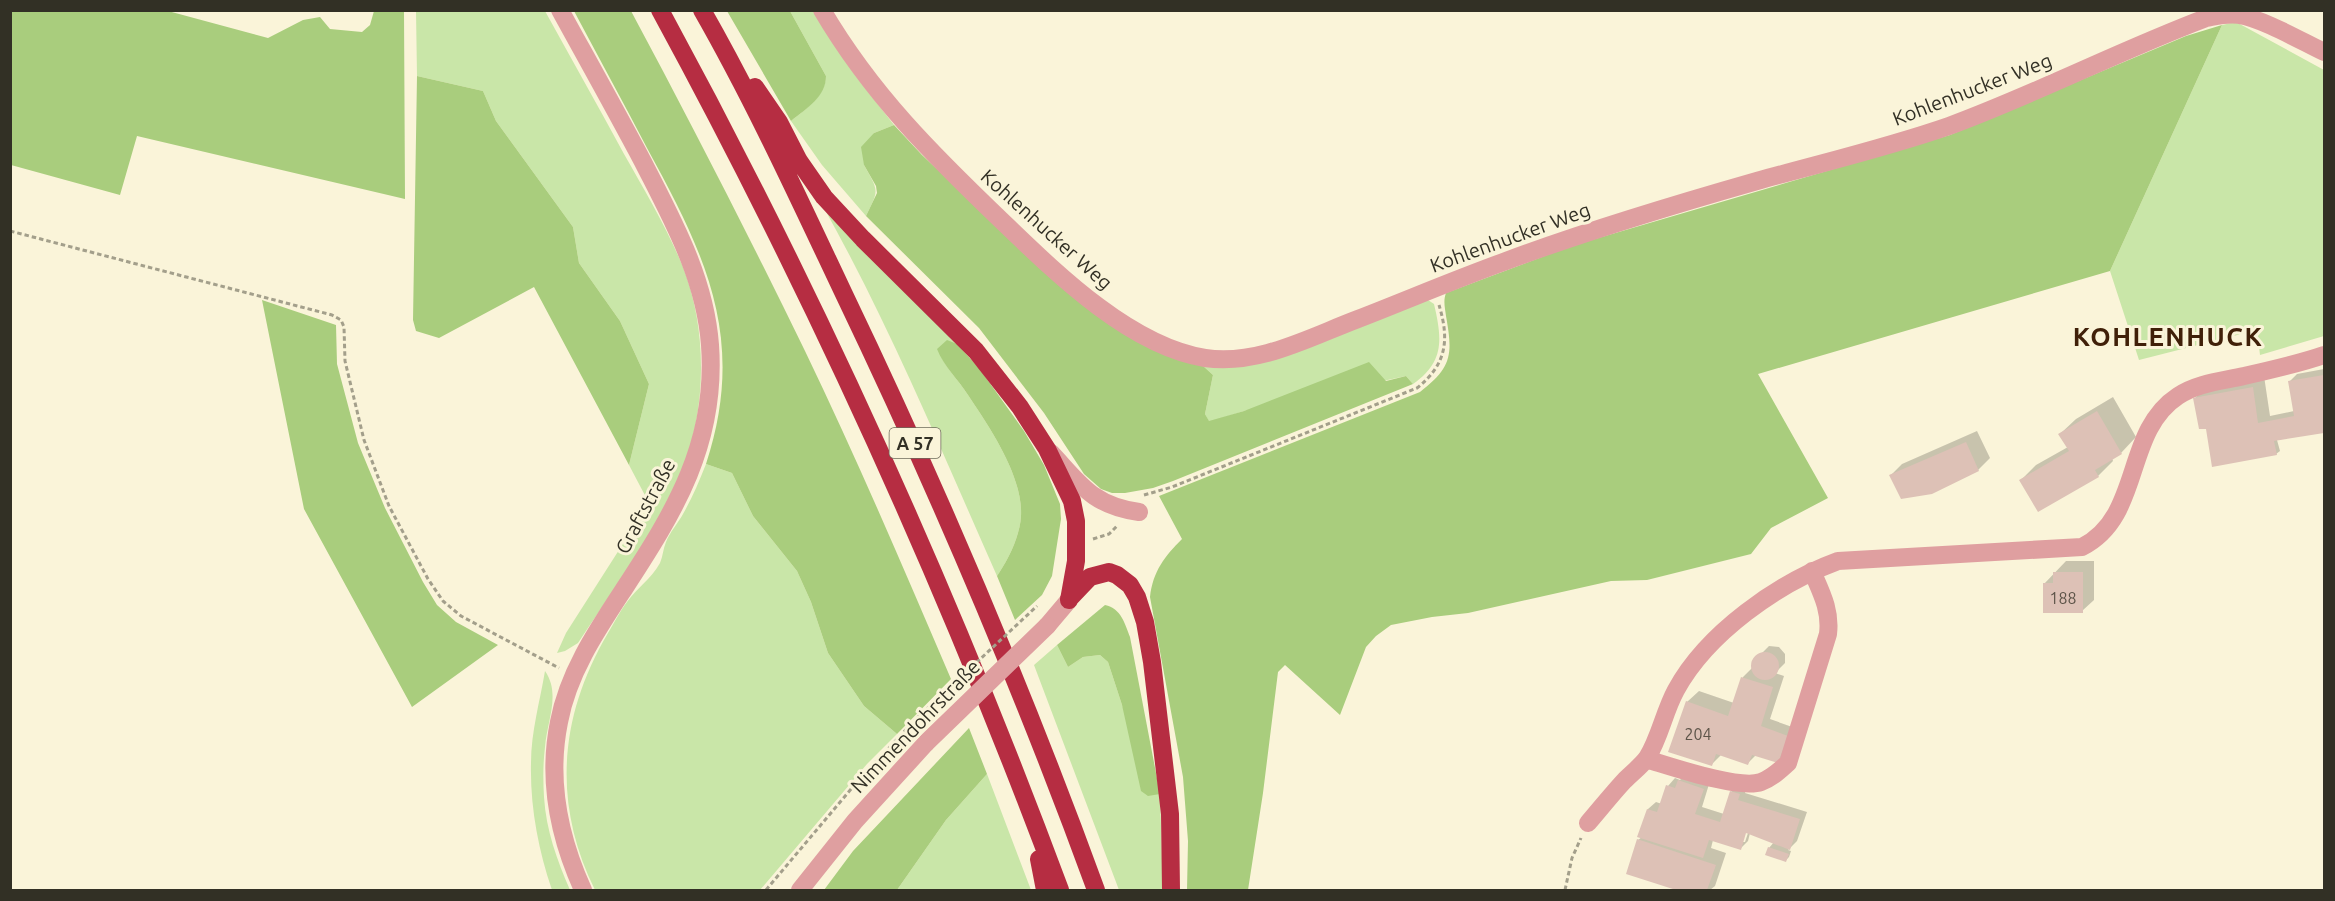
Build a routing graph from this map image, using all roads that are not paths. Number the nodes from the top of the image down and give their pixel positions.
1 (560, 10) edge
2 (660, 10) edge
3 (702, 10) edge
4 (822, 10) edge
5 (2325, 52) edge
6 (2325, 355) edge
7 (1047, 449) junction
8 (1138, 504) road end
9 (1812, 571) junction
10 (1069, 600) junction
11 (1646, 759) junction
12 (1030, 810) junction
13 (1588, 823) road end
14 (582, 891) edge
15 (800, 891) edge
16 (1045, 891) edge
17 (1060, 891) edge
18 (1096, 891) edge
19 (1171, 891) edge

1 - 14 street, Graftstraße
2 - 12 highway, A 57
3 - 7 highway
3 - 18 highway, A 57
4 - 5 street, Kohlenhucker Weg
6 - 9 street
7 - 8 street
7 - 10 highway
9 - 11 street
9 - 11 street
10 - 15 street, Nimmendohrstraße, bridge
10 - 19 highway
11 - 13 street
12 - 16 highway
12 - 17 highway, A 57

